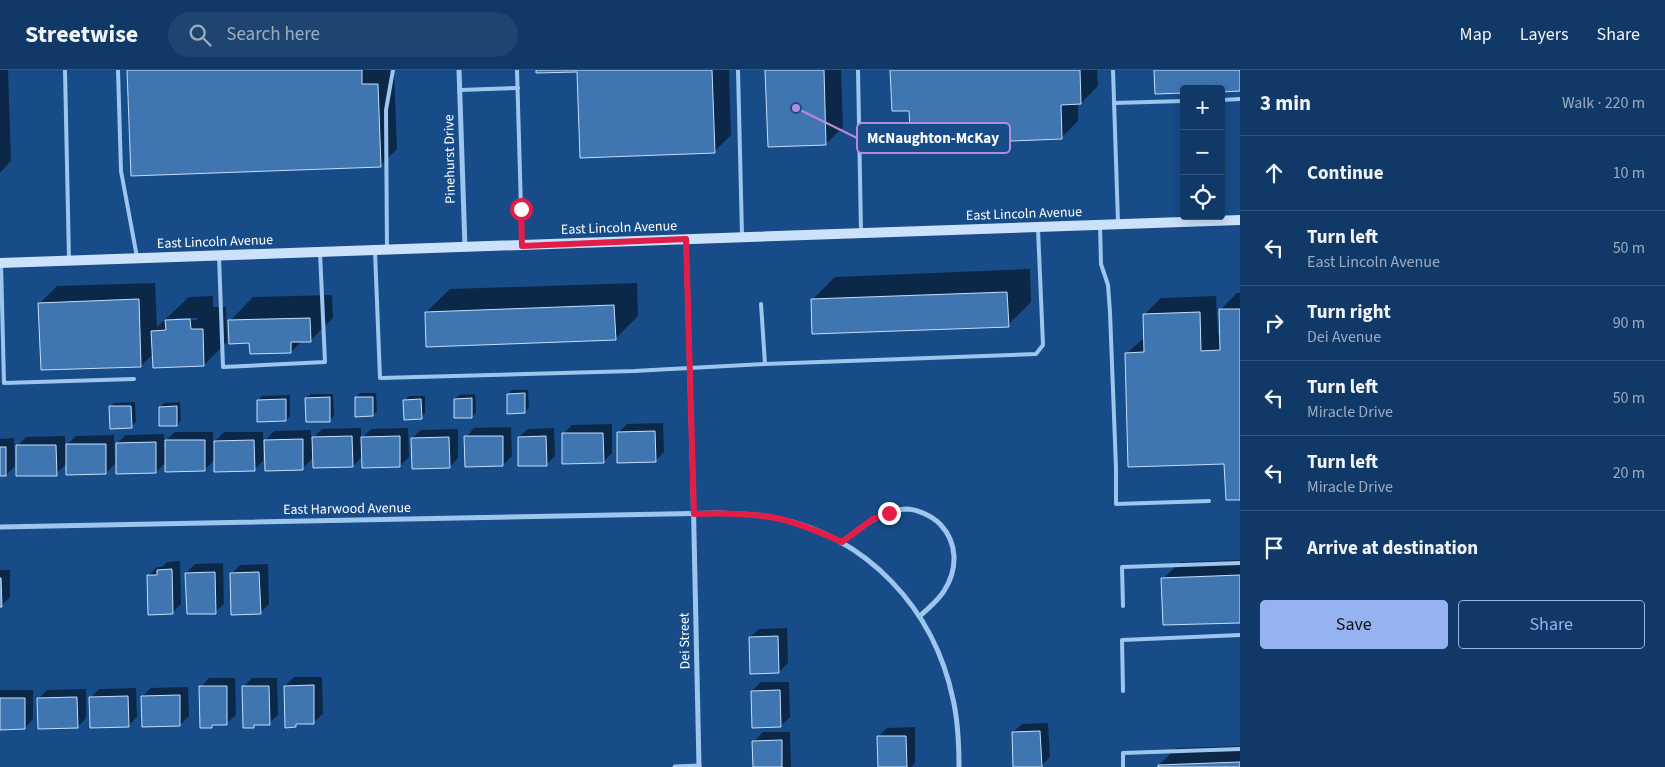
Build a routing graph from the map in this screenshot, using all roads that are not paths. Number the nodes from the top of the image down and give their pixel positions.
1 (65, 70) edge
2 (118, 70) edge
3 (393, 70) edge
4 (459, 70) edge
5 (517, 70) edge
6 (738, 70) edge
7 (858, 70) edge
8 (1113, 70) edge
9 (518, 88) junction
10 (460, 90) junction
11 (1240, 99) edge
12 (1225, 100) edge
13 (1180, 101) edge
14 (1114, 103) junction
15 (1240, 220) edge
16 (1100, 225) junction
17 (1118, 225) junction
18 (1038, 227) junction
19 (861, 234) junction
20 (742, 238) junction
21 (686, 239) junction
22 (522, 246) junction
23 (465, 248) junction
24 (375, 250) junction
25 (387, 250) junction
26 (320, 252) junction
27 (220, 256) junction
28 (137, 259) junction
29 (69, 261) junction
30 (1, 263) edge
31 (761, 304) dead end
32 (765, 364) junction
33 (690, 367) junction
34 (134, 379) dead end
35 (1209, 501) dead end
36 (694, 514) junction
37 (0, 527) edge
38 (842, 542) junction
39 (1240, 563) edge
40 (1123, 606) dead end
41 (920, 616) junction
42 (1240, 635) edge
43 (1123, 691) dead end
44 (1240, 749) edge
45 (675, 767) edge
46 (699, 767) edge
47 (959, 767) edge
48 (1124, 767) edge

1 - 29 lane
2 - 28 lane
3 - 25 lane
4 - 10 street, Pinehurst Drive
5 - 9 lane
6 - 20 lane
7 - 19 lane
8 - 14 lane
9 - 10 lane
9 - 22 lane
10 - 23 street, Pinehurst Drive
11 - 12 lane
13 - 14 lane
14 - 17 lane
15 - 17 street, East Lincoln Avenue
16 - 17 street, East Lincoln Avenue
16 - 18 street, East Lincoln Avenue
16 - 35 lane
18 - 19 street, East Lincoln Avenue
18 - 32 lane
19 - 20 street, East Lincoln Avenue
20 - 21 street, East Lincoln Avenue
21 - 22 street, East Lincoln Avenue
21 - 33 street, Dei Street
22 - 23 street, East Lincoln Avenue
23 - 25 street, East Lincoln Avenue
24 - 25 street, East Lincoln Avenue
24 - 26 street, East Lincoln Avenue
24 - 33 lane
26 - 27 street, East Lincoln Avenue
26 - 27 lane
27 - 28 street, East Lincoln Avenue
28 - 29 street, East Lincoln Avenue
29 - 30 street, East Lincoln Avenue
30 - 34 lane
31 - 32 lane
32 - 33 lane
33 - 36 street, Dei Street
36 - 37 street, East Harwood Avenue
36 - 38 street, East Harwood Avenue
36 - 46 street, Dei Street
38 - 41 street, East Harwood Avenue
38 - 41 street
39 - 40 lane
41 - 47 street, East Harwood Avenue
42 - 43 lane
44 - 48 lane
45 - 46 street

